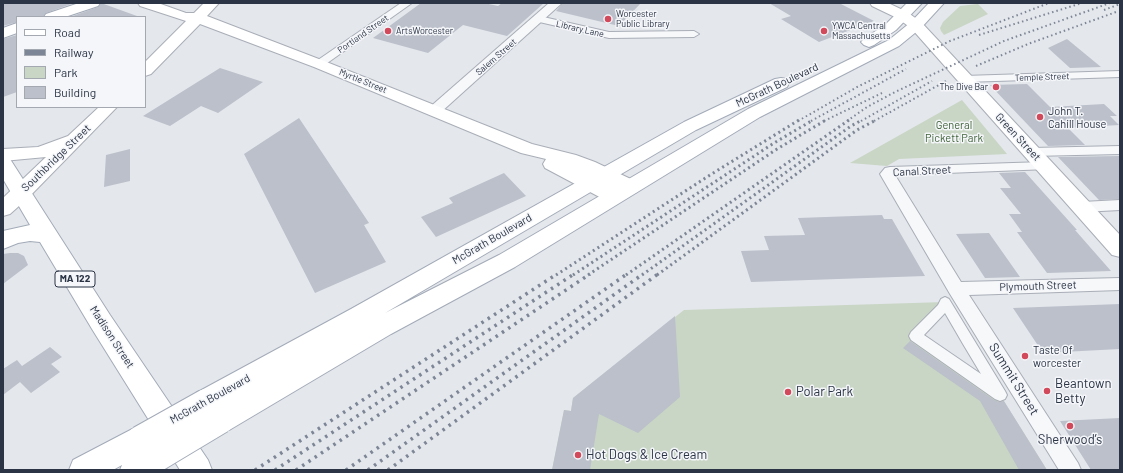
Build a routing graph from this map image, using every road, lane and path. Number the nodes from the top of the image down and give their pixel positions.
1 (93, 3) edge
2 (145, 3) edge
3 (167, 3) edge
4 (212, 3) edge
5 (407, 3) edge
6 (556, 3) edge
7 (877, 3) edge
8 (939, 4) edge
9 (908, 11) edge
10 (54, 16) edge
11 (198, 18) junction
12 (539, 19) junction
13 (16, 28) edge
14 (3, 33) edge
15 (694, 34) dead end
16 (319, 64) junction
17 (146, 70) edge
18 (1120, 74) edge
19 (964, 79) junction
20 (108, 108) edge
21 (435, 110) junction
22 (78, 138) junction
23 (1120, 150) edge
24 (3, 155) edge
25 (1038, 159) junction
26 (3, 163) edge
27 (609, 185) junction
28 (21, 193) junction
29 (1120, 206) edge
30 (1082, 207) junction
31 (3, 209) edge
32 (46, 234) junction
33 (3, 241) edge
34 (1120, 249) edge
35 (1120, 284) edge
36 (956, 289) junction
37 (915, 336) joint
38 (144, 456) edge
39 (84, 470) edge
40 (197, 470) edge
41 (1071, 470) edge

1 - 10 main road
2 - 11 main road, Myrtle Street
3 - 11 main road, Myrtle Street
4 - 11 main road
5 - 16 street, Portland Street
6 - 12 street, Salem Street
7 - 9 main road
8 - 9 main road
9 - 19 main road, Green Street
9 - 27 main road, McGrath Boulevard
9 - 27 main road, McGrath Boulevard
11 - 16 main road, Myrtle Street
11 - 17 main road
12 - 15 street, Library Lane
12 - 21 street, Salem Street
13 - 14 main road
16 - 21 main road, Myrtle Street
18 - 19 street, Temple Street
19 - 25 main road, Green Street
20 - 22 main road, Southbridge Street
21 - 27 main road, Myrtle Street
22 - 24 main road
22 - 28 main road, Southbridge Street
23 - 25 street
25 - 30 main road, Green Street
25 - 36 street, Canal Street
26 - 28 main road, Madison Street / MA 122
27 - 38 main road, McGrath Boulevard, bridge
28 - 31 main road, Southbridge Street
28 - 32 main road, Madison Street / MA 122
29 - 30 street
30 - 34 main road, Green Street
32 - 33 main road
32 - 40 main road, Madison Street / MA 122
35 - 36 street, Plymouth Street
36 - 41 street, Summit Street
37 - 37 street
38 - 39 main road, McGrath Boulevard

